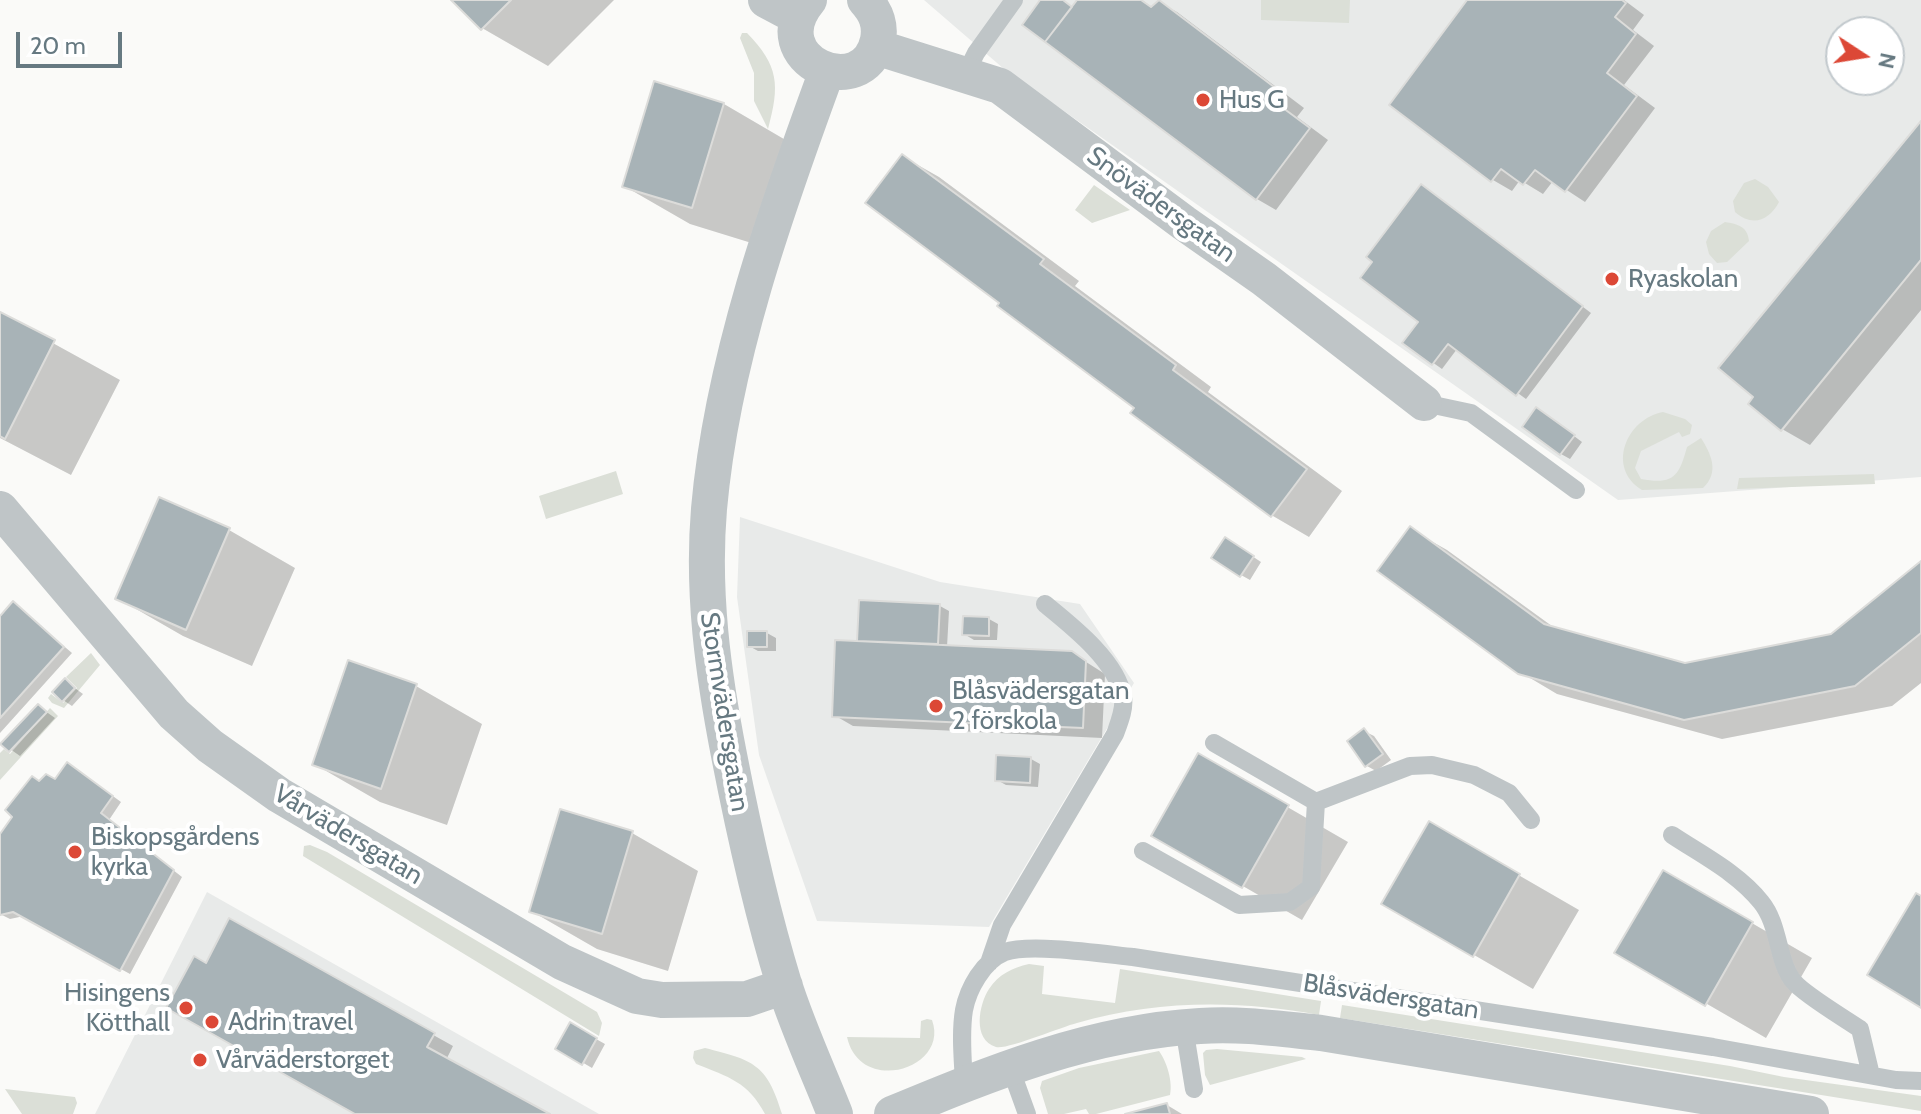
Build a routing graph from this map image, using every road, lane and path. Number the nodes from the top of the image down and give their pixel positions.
1 (766, 0) edge
2 (865, 0) edge
3 (1014, 0) edge
4 (804, 8) edge
5 (876, 47) junction
6 (827, 71) junction
7 (965, 75) junction
8 (1424, 403) joint
9 (1576, 490) dead end
10 (0, 509) edge
11 (1045, 604) dead end
12 (1214, 743) dead end
13 (1316, 802) junction
14 (1531, 820) dead end
15 (1672, 835) dead end
16 (1143, 851) dead end
17 (989, 963) junction
18 (785, 986) junction
19 (1184, 1027) junction
20 (1010, 1067) junction
21 (1871, 1075) junction
22 (1921, 1081) edge
23 (964, 1084) junction
24 (1194, 1089) dead end
25 (835, 1114) edge
26 (892, 1114) edge
27 (1027, 1114) edge
28 (1811, 1114) edge

1 - 4 street
2 - 5 street
3 - 7 lane
4 - 6 street
5 - 6 street
5 - 7 street, Snövädersgatan
6 - 18 street, Stormvädersgatan
7 - 8 street, Snövädersgatan
8 - 9 lane
10 - 18 street, Vårvädersgatan
11 - 17 lane
12 - 13 lane
13 - 14 lane
13 - 16 lane
15 - 21 lane
17 - 21 lane, Blåsvädersgatan
17 - 23 lane
18 - 25 street, Stormvädersgatan
19 - 20 street, Blåsvädersgatan
19 - 24 lane
19 - 28 street, Blåsvädersgatan
20 - 23 street, Blåsvädersgatan
20 - 27 lane
21 - 22 lane, Blåsvädersgatan
23 - 26 street, Blåsvädersgatan

